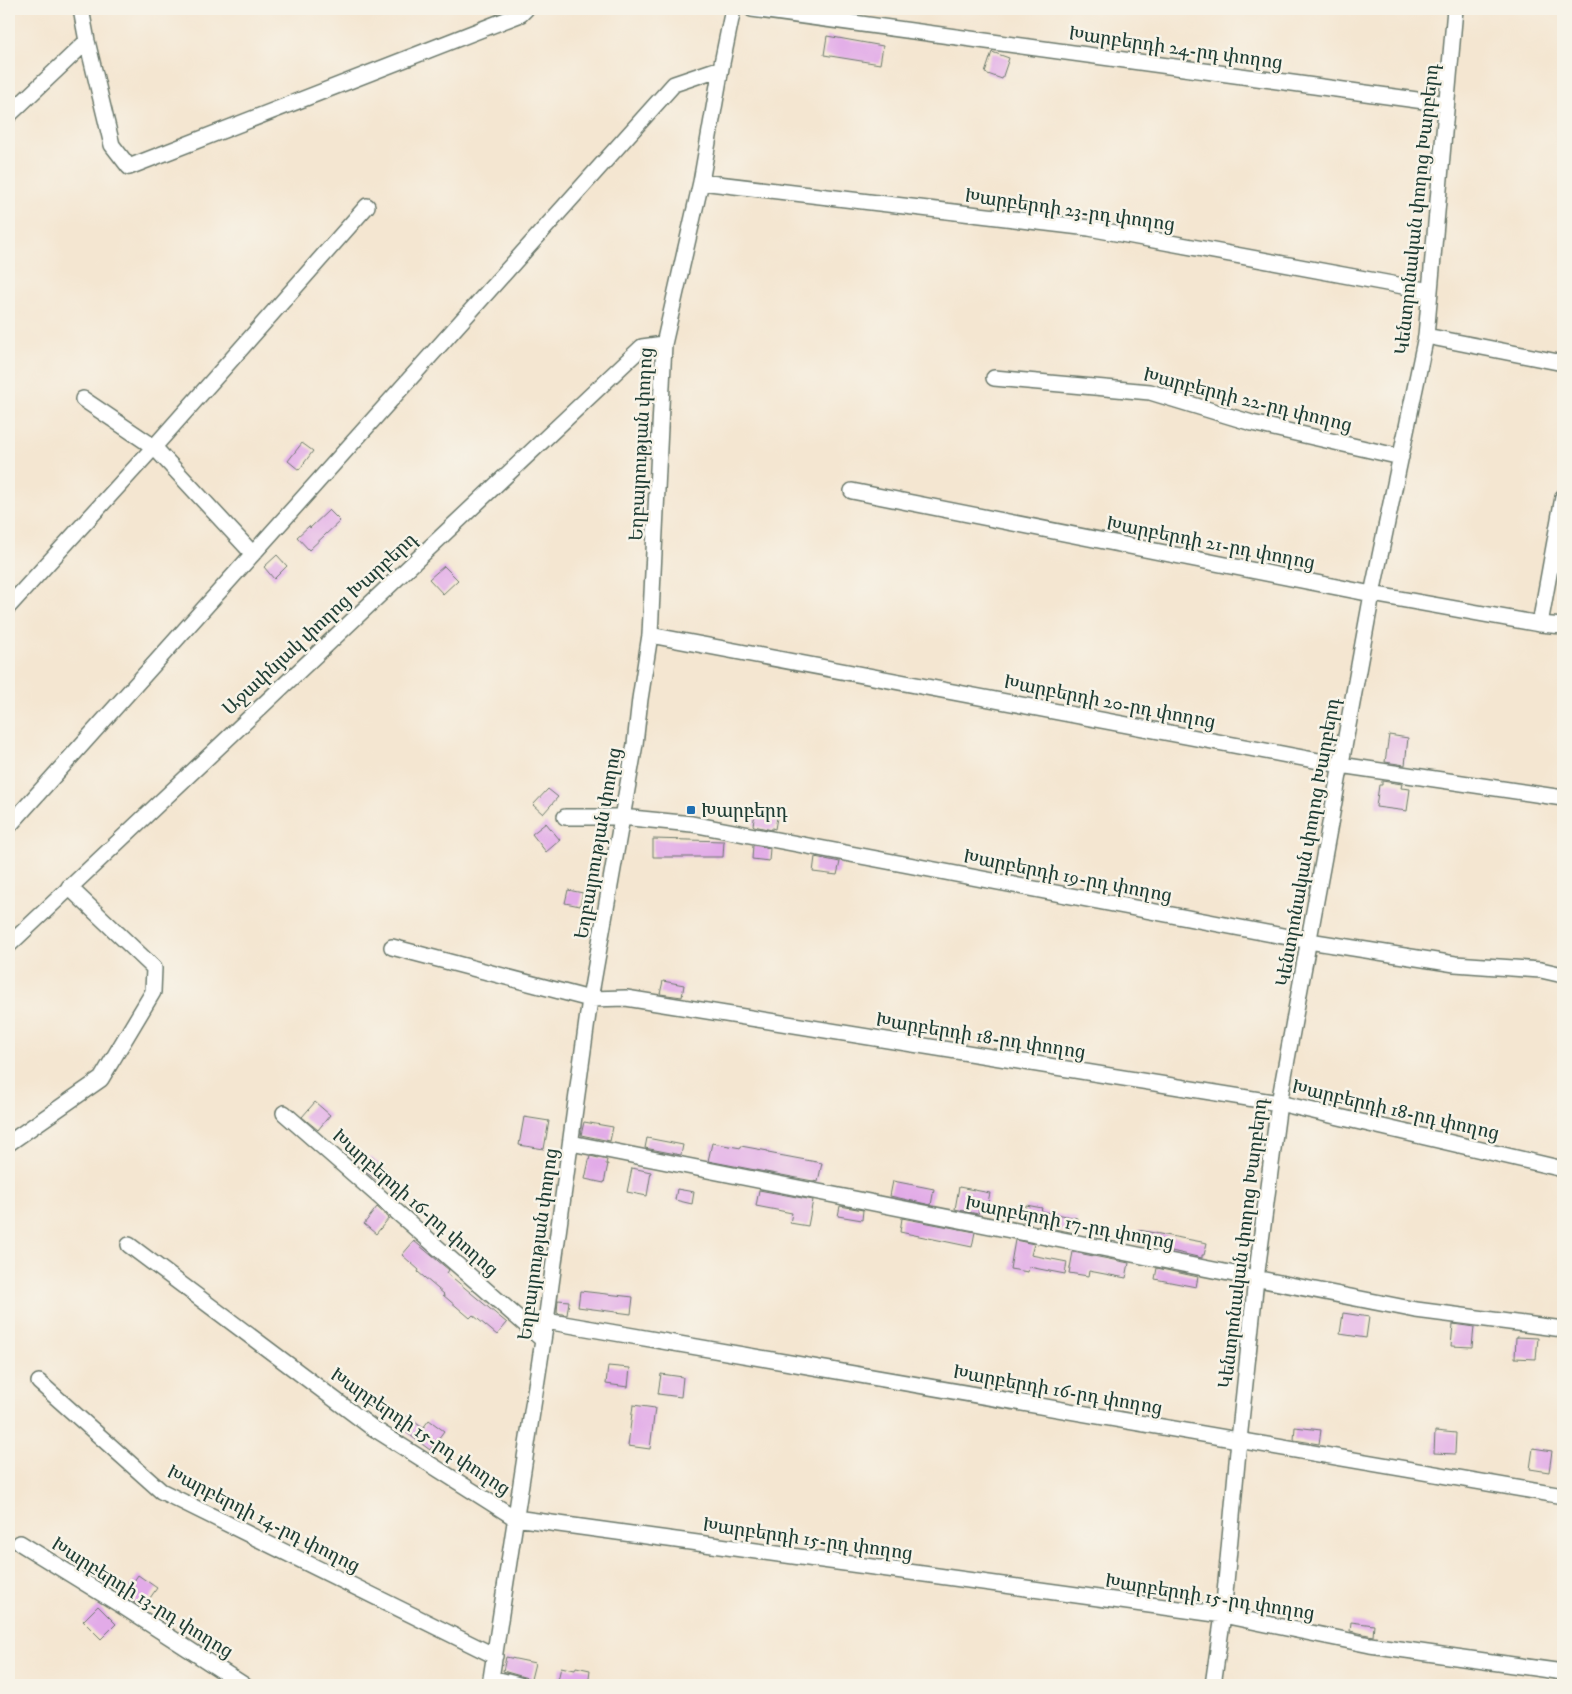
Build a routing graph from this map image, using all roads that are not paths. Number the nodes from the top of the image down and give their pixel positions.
1 (80, 9) edge
2 (526, 9) edge
3 (733, 9) edge
4 (752, 9) edge
5 (1455, 9) edge
6 (87, 41) junction
7 (720, 68) junction
8 (1446, 104) junction
9 (9, 115) edge
10 (701, 182) junction
11 (367, 206) dead end
12 (1430, 290) junction
13 (1426, 336) junction
14 (664, 344) junction
15 (1563, 363) edge
16 (994, 378) dead end
17 (83, 399) dead end
18 (154, 447) junction
19 (1401, 457) junction
20 (852, 491) dead end
21 (1563, 497) edge
22 (253, 554) junction
23 (1372, 594) junction
24 (9, 606) edge
25 (1540, 624) junction
26 (1563, 626) edge
27 (650, 636) junction
28 (1340, 765) junction
29 (1563, 798) edge
30 (565, 817) dead end
31 (621, 817) junction
32 (9, 826) edge
33 (69, 887) junction
34 (1309, 941) junction
35 (9, 945) edge
36 (392, 947) dead end
37 (1563, 975) edge
38 (590, 999) junction
39 (1279, 1103) junction
40 (284, 1113) dead end
41 (572, 1142) junction
42 (9, 1143) edge
43 (1563, 1169) edge
44 (129, 1245) dead end
45 (1256, 1280) junction
46 (546, 1322) junction
47 (1563, 1329) edge
48 (543, 1340) junction
49 (39, 1382) dead end
50 (1239, 1440) junction
51 (1563, 1496) edge
52 (515, 1518) junction
53 (20, 1544) dead end
54 (1223, 1615) junction
55 (495, 1656) junction
56 (1563, 1672) edge
57 (491, 1682) edge
58 (244, 1685) edge
59 (518, 1685) edge
60 (1213, 1685) edge

1 - 6 street
2 - 6 street
3 - 7 street, Եղբայրության փողոց
4 - 8 street, Խարբերդի 24-րդ փողոց
5 - 8 street, Կենտրոնական փողոց Խարբերդ
6 - 9 street
7 - 10 street, Եղբայրության փողոց
7 - 22 street
8 - 12 street, Կենտրոնական փողոց Խարբերդ
10 - 12 street, Խարբերդի 23-րդ փողոց
10 - 14 street, Եղբայրության փողոց
11 - 18 street
12 - 13 street, Կենտրոնական փողոց Խարբերդ
13 - 15 street
13 - 19 street, Կենտրոնական փողոց Խարբերդ
14 - 27 street, Եղբայրության փողոց
14 - 33 street, Աջափնյակ փողոց Խարբերդ
16 - 19 street, Խարբերդի 22-րդ փողոց
17 - 18 street
18 - 22 street
18 - 24 street
19 - 23 street, Կենտրոնական փողոց Խարբերդ
20 - 23 street, Խարբերդի 21-րդ փողոց
21 - 25 street
22 - 32 street
23 - 25 street, Խարբերդի 21-րդ փողոց
23 - 28 street, Կենտրոնական փողոց Խարբերդ
25 - 26 street, Խարբերդի 21-րդ փողոց
27 - 28 street, Խարբերդի 20-րդ փողոց
27 - 31 street, Եղբայրության փողոց
28 - 29 street, Խարբերդի 20-րդ փողոց
28 - 34 street, Կենտրոնական փողոց Խարբերդ
30 - 31 street, Խարբերդի 19-րդ փողոց
31 - 34 street, Խարբերդի 19-րդ փողոց
31 - 38 street, Եղբայրության փողոց
33 - 35 street, Աջափնյակ փողոց Խարբերդ
33 - 42 street
34 - 37 street, Խարբերդի 19-րդ փողոց
34 - 39 street, Կենտրոնական փողոց Խարբերդ
36 - 38 street, Խարբերդի 18-րդ փողոց
38 - 39 street, Խարբերդի 18-րդ փողոց
38 - 41 street, Եղբայրության փողոց
39 - 43 street, Խարբերդի 18-րդ փողոց
39 - 45 street, Կենտրոնական փողոց Խարբերդ
40 - 48 street, Խարբերդի 16-րդ փողոց
41 - 45 street, Խարբերդի 17-րդ փողոց
41 - 46 street, Եղբայրության փողոց
44 - 52 street, Խարբերդի 15-րդ փողոց
45 - 47 street, Խարբերդի 17-րդ փողոց
45 - 50 street, Կենտրոնական փողոց Խարբերդ
46 - 48 street, Եղբայրության փողոց
46 - 50 street, Խարբերդի 16-րդ փողոց
48 - 52 street, Եղբայրության փողոց
49 - 55 street, Խարբերդի 14-րդ փողոց
50 - 51 street, Խարբերդի 16-րդ փողոց
50 - 54 street, Կենտրոնական փողոց Խարբերդ
52 - 54 street, Խարբերդի 15-րդ փողոց
52 - 55 street, Եղբայրության փողոց
53 - 58 street, Խարբերդի 13-րդ փողոց
54 - 56 street, Խարբերդի 15-րդ փողոց
54 - 60 street, Կենտրոնական փողոց Խարբերդ
55 - 57 street, Եղբայրության փողոց
57 - 59 street

